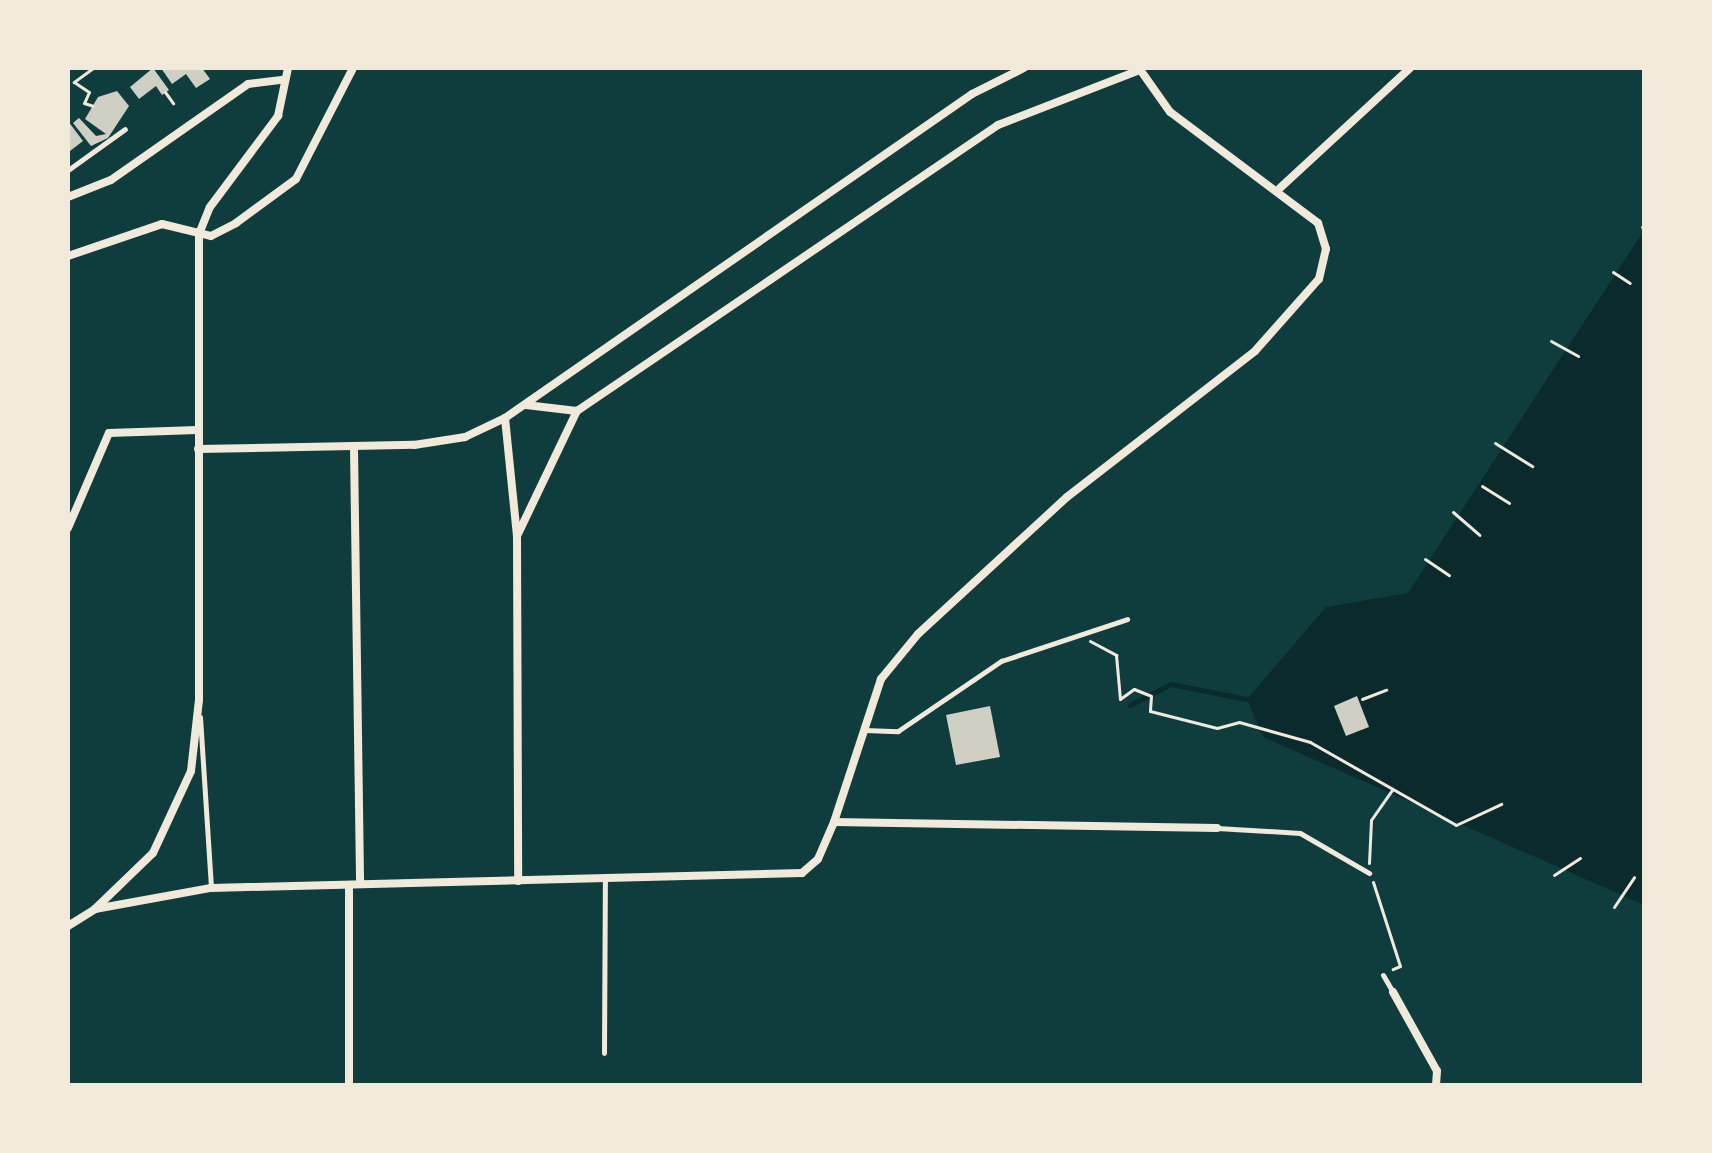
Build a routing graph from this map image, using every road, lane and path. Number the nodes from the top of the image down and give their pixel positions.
1 (93, 68) edge
2 (288, 68) edge
3 (353, 68) edge
4 (1024, 68) edge
5 (1410, 68) edge
6 (1139, 69) edge
7 (282, 80) junction
8 (165, 92) dead end
9 (173, 103) dead end
10 (93, 106) dead end
11 (125, 129) dead end
12 (68, 170) edge
13 (1280, 188) junction
14 (68, 197) edge
15 (199, 234) junction
16 (68, 256) edge
17 (1613, 272) dead end
18 (1630, 283) dead end
19 (1551, 341) dead end
20 (1578, 356) dead end
21 (526, 405) junction
22 (577, 411) junction
23 (505, 418) junction
24 (197, 430) junction
25 (1495, 443) dead end
26 (354, 448) junction
27 (198, 449) junction
28 (1532, 466) dead end
29 (1482, 486) dead end
30 (1509, 503) dead end
31 (1453, 512) dead end
32 (68, 528) edge
33 (1479, 535) dead end
34 (517, 536) junction
35 (1425, 559) dead end
36 (1449, 575) dead end
37 (1127, 619) dead end
38 (1080, 635) junction
39 (1386, 690) dead end
40 (1362, 699) dead end
41 (199, 700) junction
42 (863, 729) junction
43 (1392, 789) junction
44 (1501, 804) dead end
45 (834, 822) junction
46 (1217, 828) joint
47 (1580, 858) dead end
48 (1369, 873) junction
49 (1554, 875) dead end
50 (1634, 877) dead end
51 (518, 881) junction
52 (605, 881) junction
53 (360, 884) junction
54 (349, 885) junction
55 (211, 888) junction
56 (1614, 907) dead end
57 (95, 909) junction
58 (68, 926) edge
59 (1383, 975) joint
60 (1393, 992) joint
61 (604, 1053) dead end
62 (349, 1085) edge
63 (1436, 1085) edge

1 - 10 path
2 - 7 street
3 - 15 street
4 - 21 street
5 - 13 street
6 - 13 street
6 - 22 street
7 - 14 street
7 - 15 street
8 - 9 path
11 - 12 lane
13 - 42 street
15 - 16 street
15 - 24 street
17 - 18 path
19 - 20 path
21 - 22 street
21 - 23 street
22 - 34 street
23 - 26 street
23 - 34 street
24 - 27 street
24 - 32 street
25 - 28 path
26 - 27 street
26 - 53 street
27 - 41 street
29 - 30 path
31 - 33 path
34 - 51 street
35 - 36 path
37 - 38 lane
38 - 42 lane
38 - 43 path
39 - 40 path
41 - 55 lane
41 - 57 street
42 - 45 street
43 - 44 path
43 - 48 path
45 - 46 street
45 - 52 street
46 - 48 lane
47 - 49 path
48 - 59 path
50 - 56 path
51 - 52 street
51 - 53 street
52 - 61 lane
53 - 54 street
54 - 55 street
54 - 62 street
55 - 57 street
57 - 58 street
59 - 60 lane
60 - 63 street

